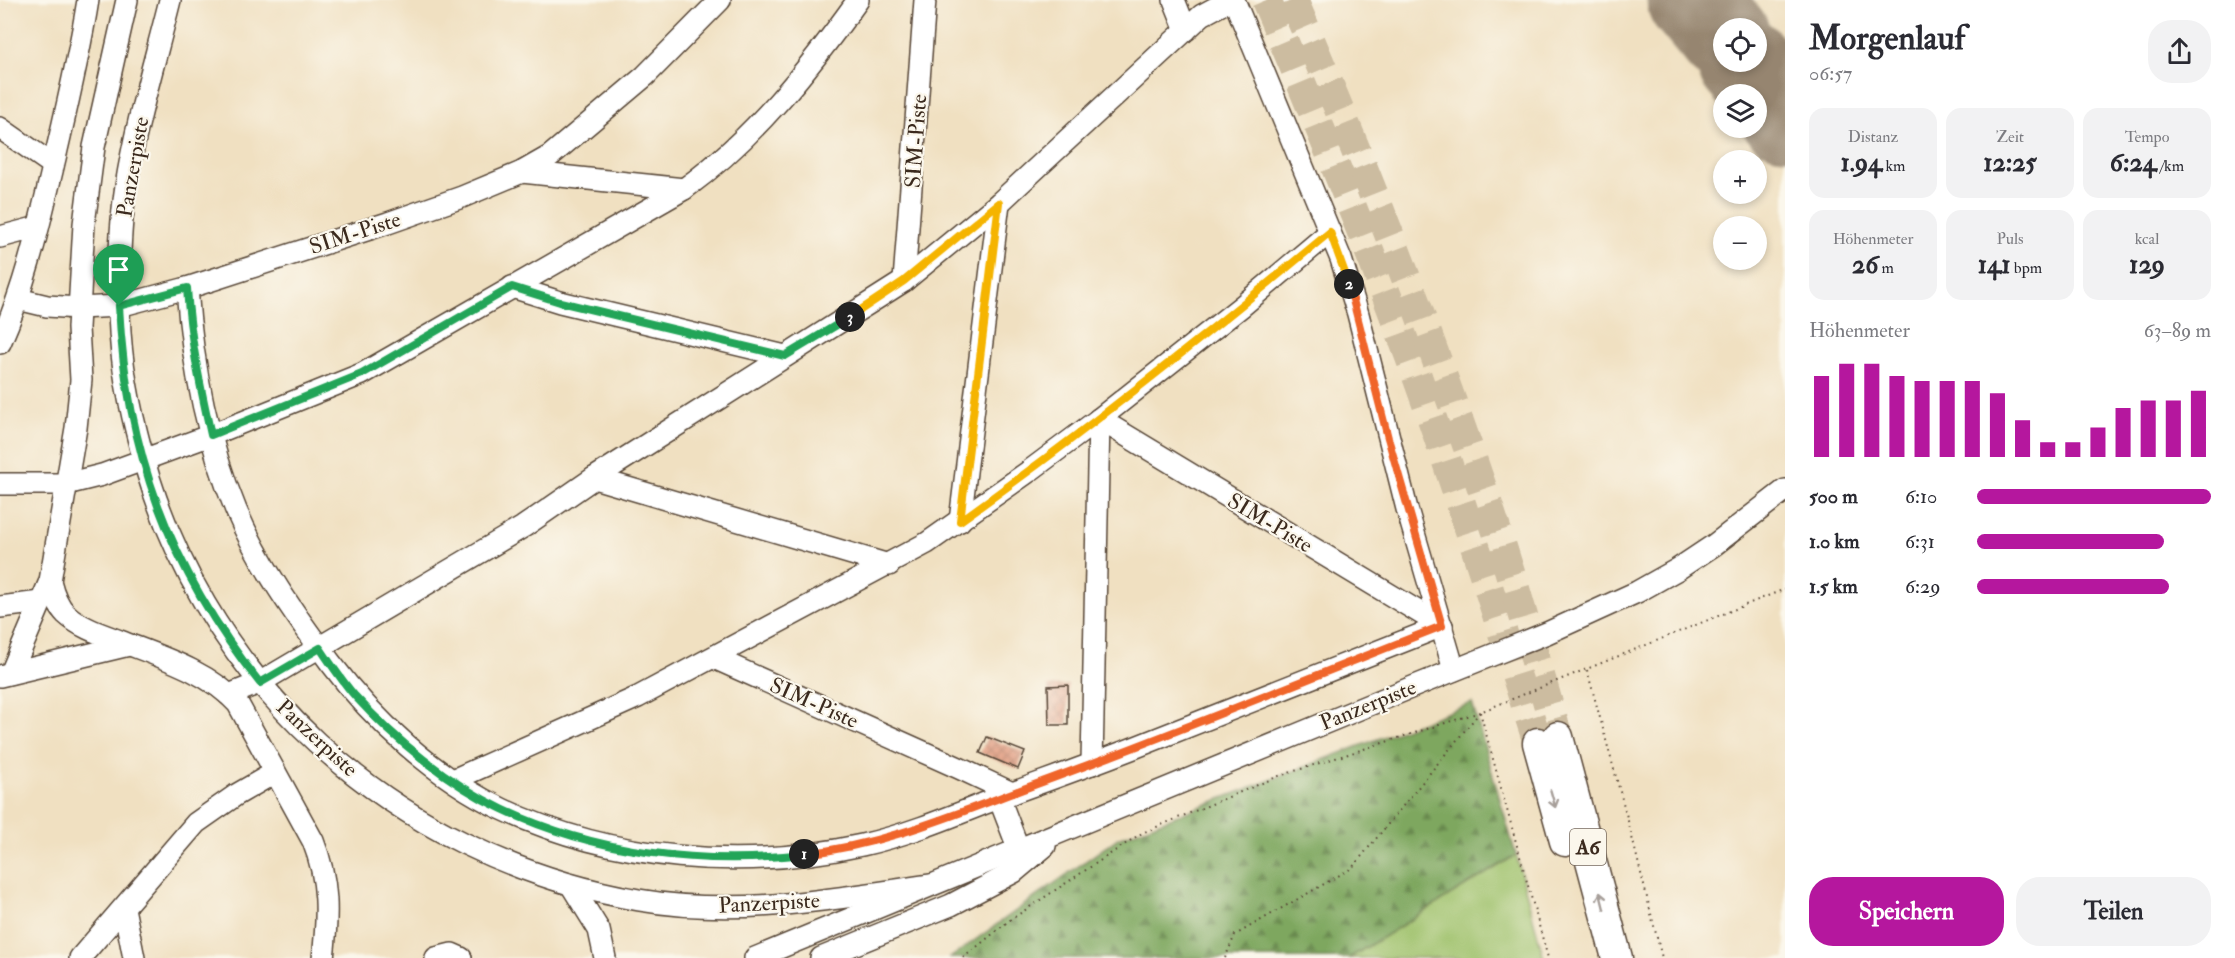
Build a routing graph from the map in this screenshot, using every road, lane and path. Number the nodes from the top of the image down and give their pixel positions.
1 (88, 0) edge
2 (127, 0) edge
3 (170, 0) edge
4 (720, 0) edge
5 (858, 0) edge
6 (925, 0) edge
7 (1174, 0) edge
8 (1232, 0) edge
9 (844, 9) edge
10 (1186, 30) junction
11 (0, 128) edge
12 (53, 165) junction
13 (522, 172) junction
14 (684, 189) junction
15 (999, 203) junction
16 (38, 227) junction
17 (1330, 232) junction
18 (0, 237) edge
19 (904, 281) junction
20 (512, 287) junction
21 (187, 288) junction
22 (18, 299) junction
23 (119, 306) junction
24 (79, 308) junction
25 (1, 339) edge
26 (785, 356) junction
27 (1099, 419) junction
28 (211, 435) junction
29 (143, 460) junction
30 (594, 478) junction
31 (0, 484) edge
32 (66, 484) junction
33 (1785, 490) edge
34 (960, 521) junction
35 (889, 564) junction
36 (50, 581) junction
37 (1785, 589) edge
38 (41, 602) junction
39 (0, 607) edge
40 (1442, 626) junction
41 (129, 645) junction
42 (320, 648) junction
43 (714, 658) junction
44 (1454, 670) junction
45 (1587, 670) junction
46 (6, 675) edge
47 (260, 683) junction
48 (230, 695) junction
49 (1480, 712) junction
50 (1092, 764) junction
51 (274, 773) junction
52 (453, 780) junction
53 (1005, 796) junction
54 (1062, 832) junction
55 (1019, 850) junction
56 (571, 885) junction
57 (931, 885) junction
58 (124, 908) junction
59 (80, 958) edge
60 (134, 958) edge
61 (323, 958) edge
62 (436, 958) edge
63 (461, 958) edge
64 (604, 958) edge
65 (755, 958) edge
66 (821, 958) edge
67 (963, 958) edge
68 (1225, 958) edge
69 (1548, 958) edge
70 (1595, 958) edge
71 (1617, 958) edge
72 (1662, 958) edge

1 - 12 street
2 - 24 street
3 - 23 street, Panzerpiste
4 - 13 street, SIM-Piste
5 - 9 street
6 - 19 street, SIM-Piste
7 - 10 street
8 - 10 street
8 - 17 street
9 - 14 street
10 - 15 street
11 - 12 street
12 - 16 street
13 - 14 street, SIM-Piste
13 - 21 street, SIM-Piste
14 - 20 street
15 - 19 street
15 - 34 street
16 - 18 street
16 - 22 street
17 - 27 street
17 - 40 street
19 - 26 street
20 - 26 street
20 - 28 street
21 - 23 street, SIM-Piste
21 - 28 street
22 - 24 street, SIM-Piste
22 - 25 street
23 - 24 street, SIM-Piste
23 - 29 street, Panzerpiste
24 - 32 street
26 - 30 street
27 - 34 street
27 - 40 street, SIM-Piste
27 - 50 street
28 - 29 street
28 - 42 street
29 - 32 street
29 - 47 street, Panzerpiste
30 - 35 street
30 - 42 street
31 - 32 street
32 - 36 street
33 - 44 street, Panzerpiste
34 - 35 street
35 - 43 street
36 - 38 street
36 - 41 street
37 - 45 path
38 - 39 street
38 - 46 street
40 - 44 street
40 - 50 street
41 - 46 street
41 - 48 street
42 - 47 street
42 - 52 street
43 - 52 street
43 - 53 street, SIM-Piste
44 - 54 street, Panzerpiste
45 - 49 path
45 - 72 path
47 - 48 street
47 - 56 street, Panzerpiste
48 - 51 street
49 - 67 path
49 - 68 path
49 - 69 path
50 - 53 street
51 - 58 street
51 - 61 street
52 - 53 street
53 - 55 street
54 - 55 street, Panzerpiste
54 - 66 street
55 - 57 street, Panzerpiste
56 - 57 street, Panzerpiste
56 - 64 street
57 - 65 street, Panzerpiste
58 - 59 street
58 - 60 street
62 - 63 street
71 -> 70 highway, A6

